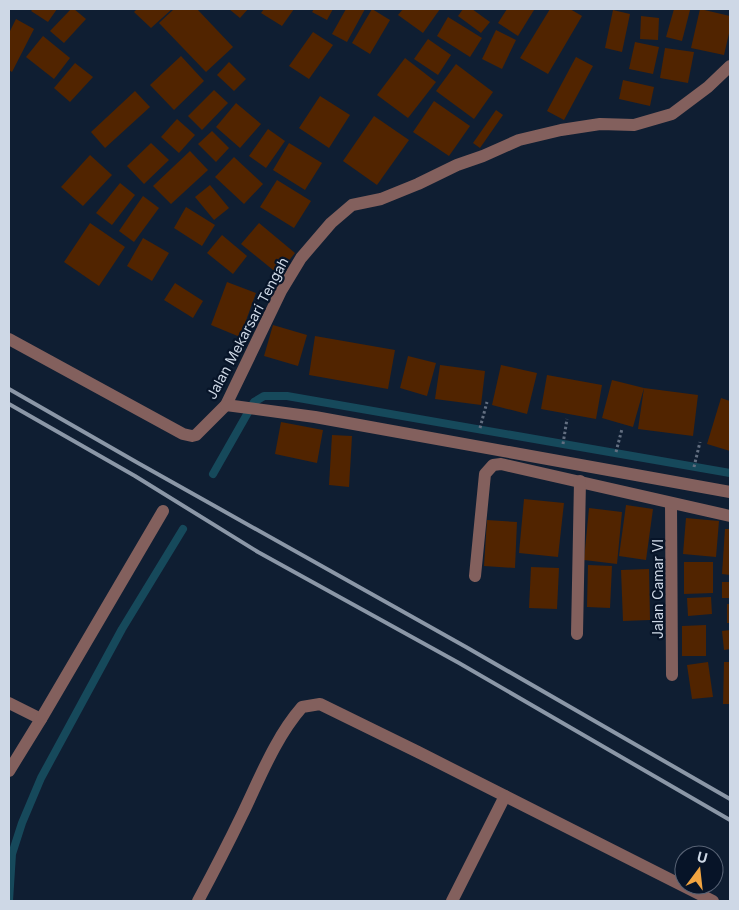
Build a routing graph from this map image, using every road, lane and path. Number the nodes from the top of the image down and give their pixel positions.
1 (730, 66) edge
2 (9, 339) edge
3 (487, 402) dead end
4 (232, 406) junction
5 (567, 419) dead end
6 (622, 429) dead end
7 (478, 437) dead end
8 (700, 442) dead end
9 (561, 450) dead end
10 (614, 460) dead end
11 (693, 475) dead end
12 (580, 481) junction
13 (730, 492) edge
14 (671, 503) junction
15 (162, 512) dead end
16 (730, 516) edge
17 (475, 576) dead end
18 (577, 634) dead end
19 (672, 675) dead end
20 (9, 703) edge
21 (42, 719) junction
22 (9, 771) edge
23 (505, 796) junction
24 (198, 901) edge
25 (452, 901) edge
26 (713, 901) edge

1 - 4 street, Jalan Mekarsari Tengah
2 - 4 street, Jalan Mekarsari Tengah
3 - 7 path
4 - 13 street
5 - 9 path
6 - 10 path
8 - 11 path
12 - 14 street
12 - 17 street
12 - 18 street
14 - 16 street
14 - 19 street, Jalan Camar VI
15 - 21 street
20 - 21 street
21 - 22 street
23 - 24 street
23 - 25 street
23 - 26 street

